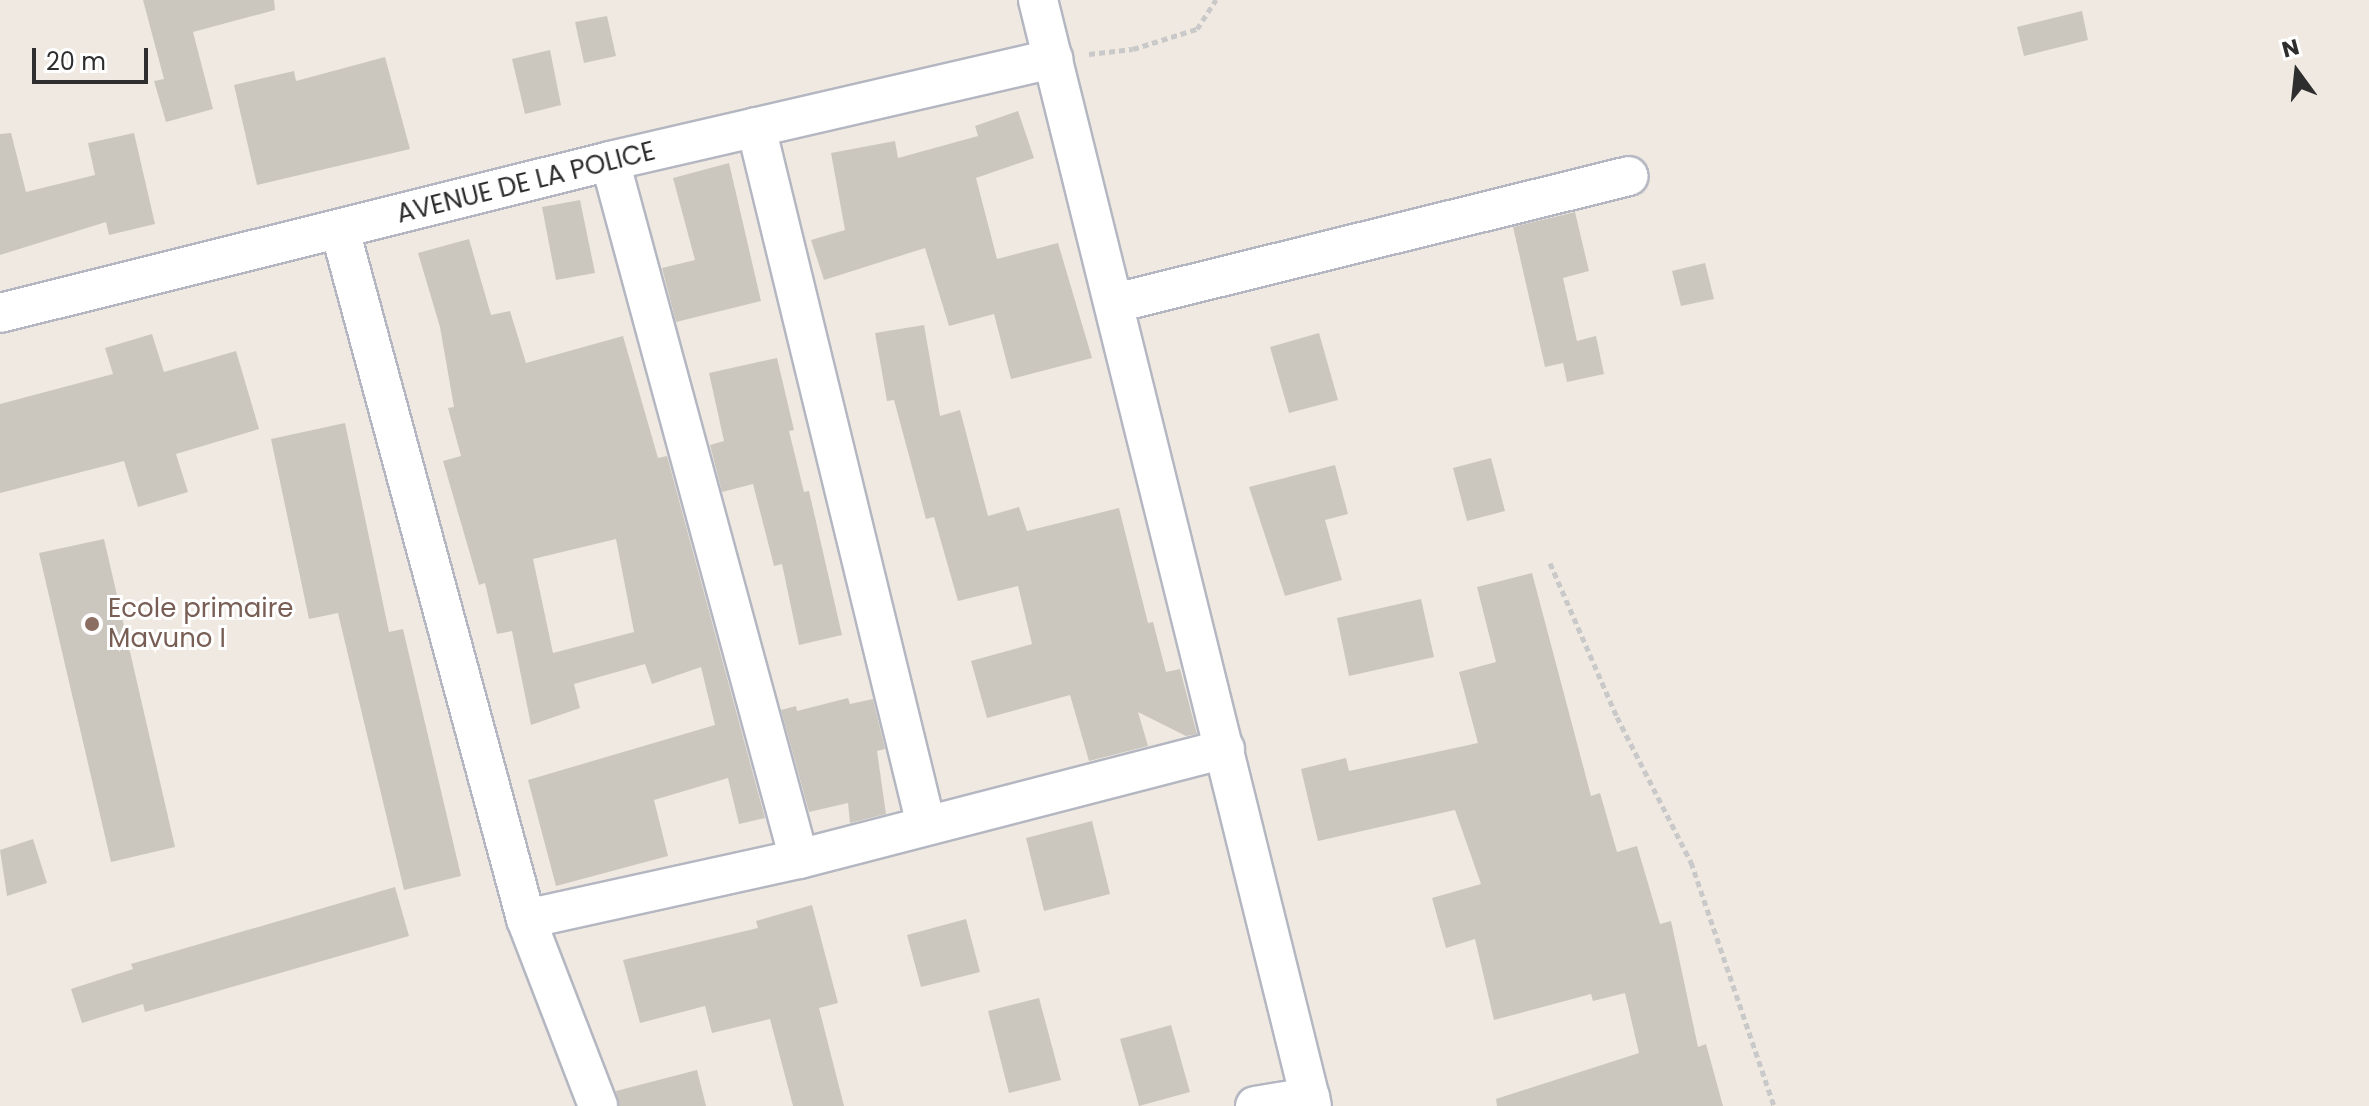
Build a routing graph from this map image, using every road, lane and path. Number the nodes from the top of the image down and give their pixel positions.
1 (1038, 0) edge
2 (1216, 0) edge
3 (1053, 59) junction
4 (756, 127) junction
5 (610, 161) junction
6 (1629, 176) dead end
7 (340, 230) junction
8 (1115, 303) junction
9 (0, 313) edge
10 (1550, 563) dead end
11 (1225, 749) junction
12 (926, 825) junction
13 (799, 859) junction
14 (526, 919) junction
15 (1311, 1102) edge
16 (598, 1106) edge
17 (1255, 1106) edge
18 (1774, 1106) edge

1 - 3 street
2 - 3 path
3 - 4 street, AVENUE DE LA POLICE
3 - 8 street
4 - 5 street, AVENUE DE LA POLICE
4 - 12 street
5 - 7 street, AVENUE DE LA POLICE
5 - 13 street
6 - 8 street
7 - 9 street, AVENUE DE LA POLICE
7 - 14 street
8 - 11 street
10 - 18 path
11 - 12 street
11 - 15 street
12 - 13 street
13 - 14 street
14 - 16 street
15 - 17 street

